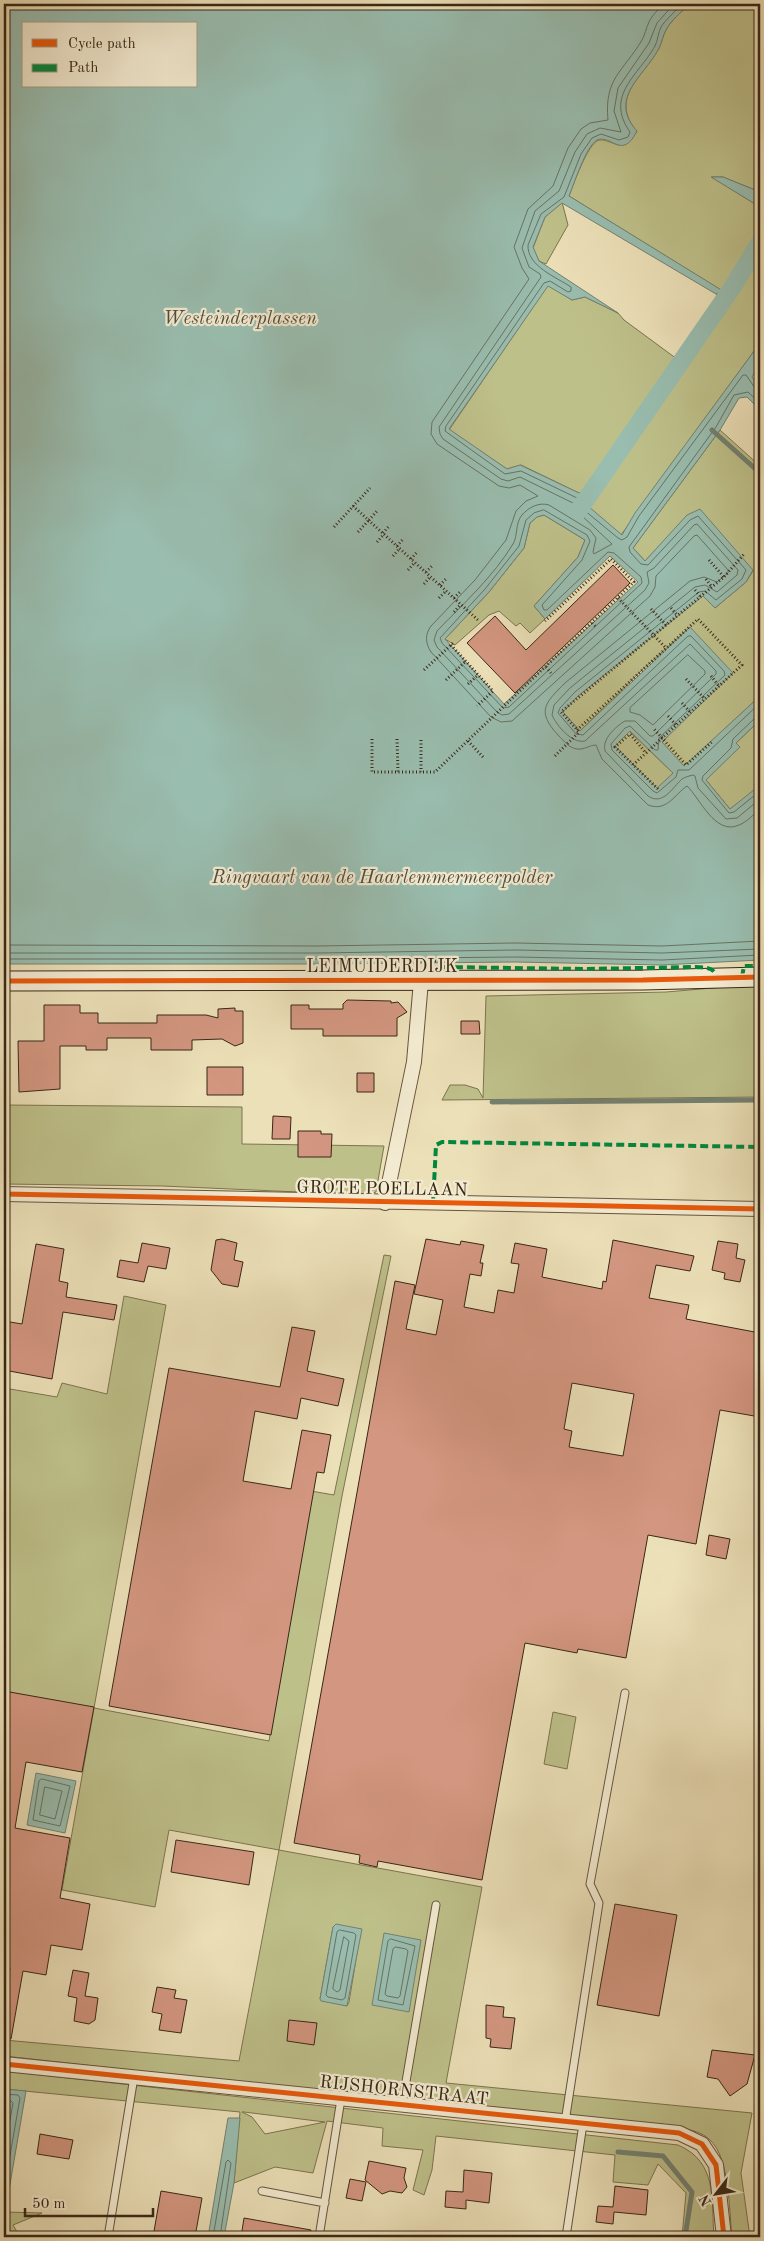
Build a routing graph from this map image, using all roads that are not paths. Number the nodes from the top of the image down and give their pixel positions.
1 (760, 977) edge
2 (4, 981) edge
3 (421, 981) junction
4 (4, 1194) edge
5 (385, 1203) junction
6 (760, 1209) edge
7 (625, 1693) dead end
8 (436, 1905) dead end
9 (4, 2064) edge
10 (134, 2077) junction
11 (341, 2099) junction
12 (402, 2105) junction
13 (565, 2122) junction
14 (583, 2124) junction
15 (262, 2191) dead end
16 (325, 2204) junction
17 (108, 2237) edge
18 (319, 2237) edge
19 (566, 2237) edge
20 (724, 2237) edge

1 - 3 street, LEIMUIDERDIJK
2 - 3 street, LEIMUIDERDIJK
3 - 5 street, GROTE POELLAAN
4 - 5 street, GROTE POELLAAN
5 - 6 street, GROTE POELLAAN
7 - 13 lane
8 - 12 lane
9 - 10 street, RIJSHORNSTRAAT
10 - 11 street, RIJSHORNSTRAAT
10 - 17 lane
11 - 12 street, RIJSHORNSTRAAT
11 - 16 lane
12 - 13 street, RIJSHORNSTRAAT
13 - 14 street, RIJSHORNSTRAAT
14 - 19 lane
14 - 20 street, RIJSHORNSTRAAT
15 - 16 lane
16 - 18 lane

